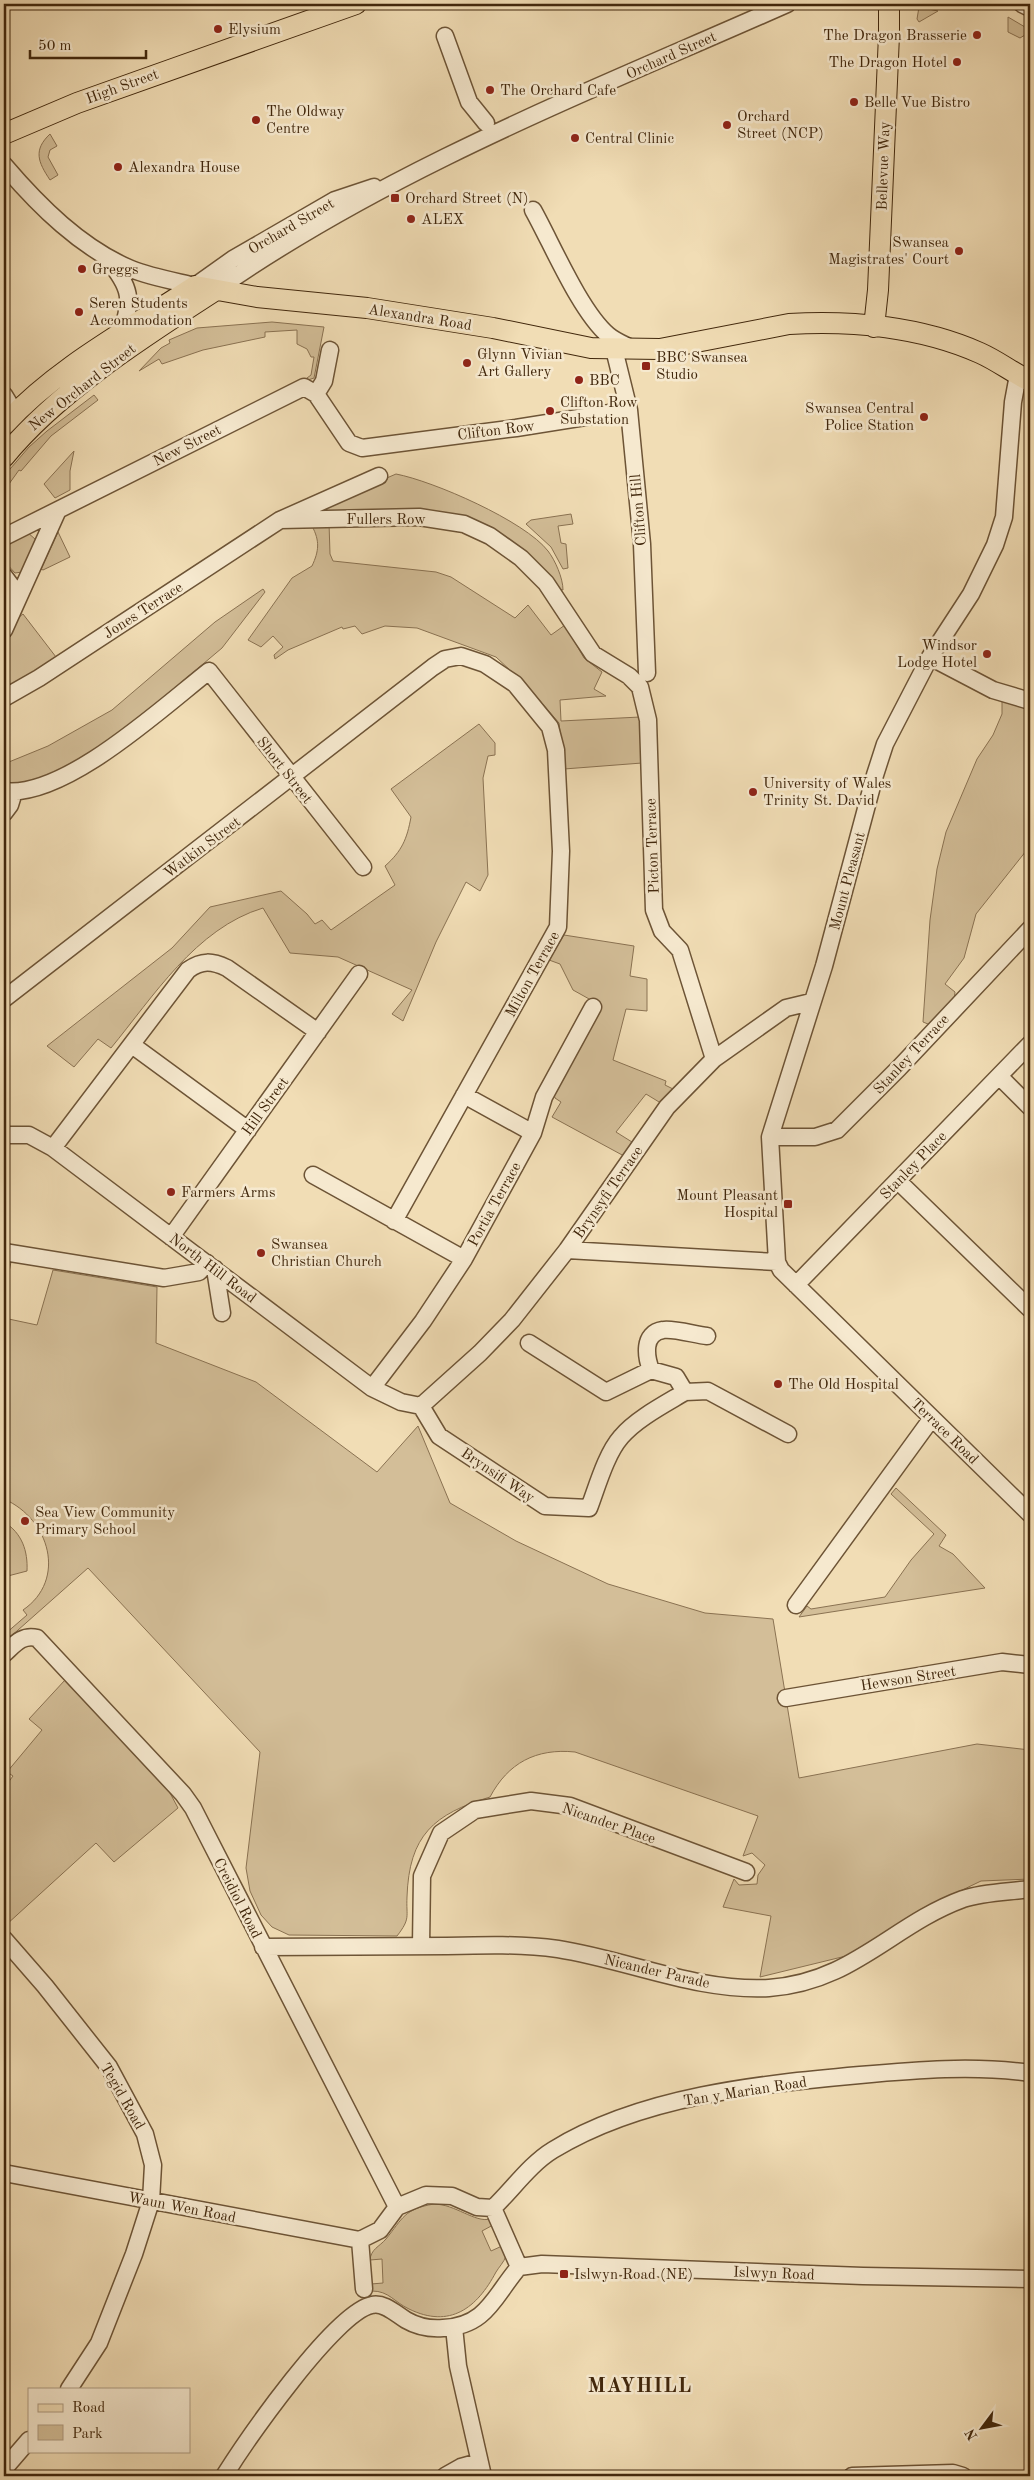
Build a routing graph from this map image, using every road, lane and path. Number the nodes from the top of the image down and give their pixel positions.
1 (356, 4) edge
2 (787, 4) edge
3 (889, 4) edge
4 (1022, 4) edge
5 (1030, 8) edge
6 (445, 36) dead end
7 (486, 123) dead end
8 (4, 134) edge
9 (4, 165) edge
10 (394, 184) junction
11 (533, 210) dead end
12 (105, 256) junction
13 (195, 286) junction
14 (216, 290) junction
15 (874, 327) junction
16 (121, 333) junction
17 (614, 348) junction
18 (330, 350) dead end
19 (634, 350) junction
20 (1024, 378) edge
21 (316, 394) junction
22 (4, 395) edge
23 (629, 410) junction
24 (9, 419) edge
25 (4, 457) edge
26 (379, 476) dead end
27 (58, 510) junction
28 (280, 520) junction
29 (4, 537) edge
30 (4, 576) edge
31 (19, 596) junction
32 (4, 630) edge
33 (586, 646) joint
34 (461, 656) joint
35 (930, 657) junction
36 (647, 673) dead end
37 (5, 697) edge
38 (1030, 701) edge
39 (292, 778) junction
40 (9, 792) edge
41 (4, 813) edge
42 (363, 867) dead end
43 (1030, 928) edge
44 (359, 974) dead end
45 (4, 999) edge
46 (811, 1002) junction
47 (593, 1008) dead end
48 (318, 1032) junction
49 (1030, 1044) edge
50 (132, 1045) junction
51 (714, 1059) junction
52 (999, 1076) junction
53 (464, 1095) junction
54 (1030, 1107) edge
55 (248, 1130) junction
56 (533, 1133) junction
57 (4, 1135) edge
58 (770, 1137) junction
59 (54, 1148) junction
60 (313, 1176) dead end
61 (898, 1180) junction
62 (394, 1221) junction
63 (171, 1237) junction
64 (567, 1250) junction
65 (4, 1252) edge
66 (464, 1259) junction
67 (777, 1262) junction
68 (211, 1266) junction
69 (796, 1285) junction
70 (1030, 1309) edge
71 (222, 1313) dead end
72 (707, 1336) dead end
73 (528, 1343) dead end
74 (651, 1370) junction
75 (372, 1388) junction
76 (685, 1392) junction
77 (421, 1406) junction
78 (932, 1418) junction
79 (788, 1434) dead end
80 (1030, 1514) edge
81 (796, 1605) dead end
82 (4, 1654) edge
83 (1030, 1665) edge
84 (786, 1698) dead end
85 (746, 1872) dead end
86 (1030, 1889) edge
87 (4, 1939) edge
88 (421, 1946) junction
89 (263, 1947) junction
90 (1030, 2073) edge
91 (4, 2173) edge
92 (151, 2201) junction
93 (397, 2208) junction
94 (493, 2208) junction
95 (360, 2240) junction
96 (519, 2267) junction
97 (1030, 2279) edge
98 (364, 2289) dead end
99 (454, 2327) junction
100 (70, 2388) edge
101 (28, 2441) edge
102 (4, 2469) edge
103 (481, 2469) edge
104 (224, 2476) edge
105 (445, 2476) edge
106 (852, 2476) edge
107 (963, 2476) edge

1 - 8 main road, High Street
2 - 10 street, Orchard Street
3 - 15 main road, Bellevue Way
4 - 5 street
6 - 7 street
9 - 12 street, Alexandra Road
10 - 13 street, Orchard Street
10 - 14 street, Orchard Street
11 - 19 street
12 - 13 street, Alexandra Road
12 - 16 street
13 - 14 main road, Alexandra Road
13 - 16 main road, New Orchard Street
14 - 17 main road, Alexandra Road
14 - 25 main road, New Orchard Street
15 - 19 main road, Alexandra Road
15 - 20 main road, Alexandra Road
16 - 24 main road, New Orchard Street
17 - 19 main road, Alexandra Road
17 - 23 street, Clifton Hill
18 - 21 street
20 - 35 street, Mount Pleasant
21 - 23 street, Clifton Row
21 - 27 street, New Street
22 - 24 street
23 - 36 street, Clifton Hill
26 - 28 street, Jones Terrace
27 - 29 street
27 - 31 street
28 - 33 street, Fullers Row
28 - 37 street, Jones Terrace
30 - 31 street
31 - 32 street
33 - 51 street, Picton Terrace
34 - 39 street, Watkin Street
34 - 53 street, Milton Terrace
35 - 38 street
35 - 46 street, Mount Pleasant
39 - 40 street, Short Street
39 - 42 street, Short Street
39 - 45 street, Watkin Street
40 - 41 street
43 - 58 street, Stanley Terrace
44 - 48 street, Hill Street
46 - 51 street, Brynsyfi Terrace
46 - 58 street, Mount Pleasant
47 - 56 street, Portia Terrace
48 - 50 street
48 - 55 street, Hill Street
49 - 52 street, Stanley Place
50 - 55 street
50 - 59 street
51 - 64 street, Brynsyfi Terrace
52 - 54 street
52 - 61 street, Stanley Place
53 - 56 street
53 - 62 street, Milton Terrace
55 - 63 street, Hill Street
56 - 66 street, Portia Terrace
57 - 59 street, North Hill Road
58 - 67 street, Mount Pleasant
59 - 63 street, North Hill Road
60 - 62 street
61 - 69 street, Stanley Place
61 - 70 street
62 - 66 street
63 - 68 street, North Hill Road
64 - 67 street
64 - 77 street, Brynsyfi Terrace
65 - 68 street
66 - 75 street, Portia Terrace
67 - 69 street, Terrace Road
68 - 71 street
68 - 75 street, North Hill Road
69 - 78 street, Terrace Road
72 - 74 street
73 - 74 street
74 - 76 street
75 - 77 street, North Hill Road
76 - 77 street, Brynsifi Way
76 - 79 street
78 - 80 street, Terrace Road
78 - 81 street
82 - 89 street, Creidiol Road
83 - 84 street, Hewson Street
85 - 88 street, Nicander Place
86 - 88 street, Nicander Parade
87 - 92 street, Tegid Road
88 - 89 street, Nicander Parade
89 - 93 street, Creidiol Road
90 - 94 street, Tan y Marian Road
91 - 92 street, Waun Wen Road
92 - 95 street, Waun Wen Road
92 - 100 street, Tegid Road
93 - 94 street
93 - 95 street
94 - 96 street
95 - 98 street
96 - 97 street, Islwyn Road
96 - 99 street
99 - 103 street
99 - 104 street
101 - 102 street
103 - 105 street
106 - 107 street

